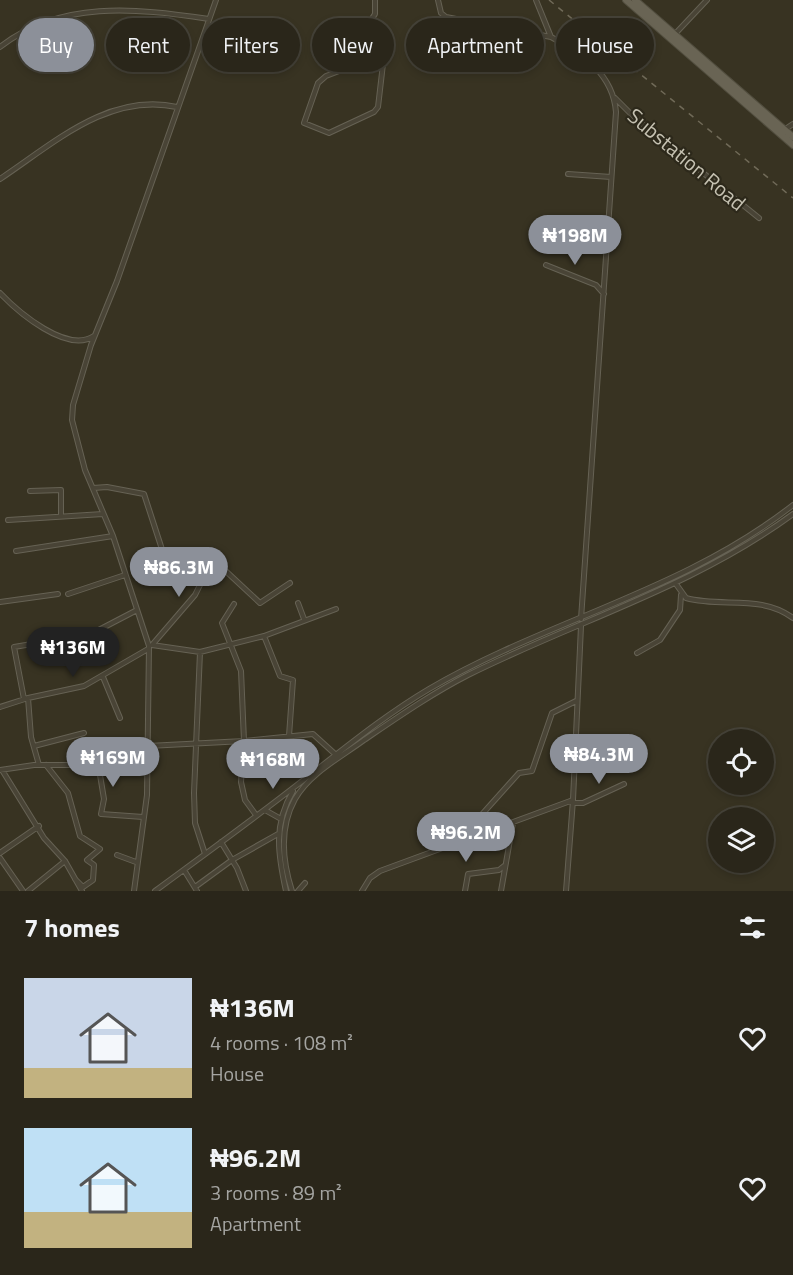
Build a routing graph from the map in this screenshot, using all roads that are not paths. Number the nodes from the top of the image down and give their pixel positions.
1 (216, 0) edge
2 (375, 0) edge
3 (438, 0) edge
4 (536, 0) edge
5 (626, 0) edge
6 (634, 0) edge
7 (707, 0) edge
8 (210, 18) edge
9 (372, 18) edge
10 (202, 19) edge
11 (673, 35) junction
12 (551, 37) junction
13 (202, 39) edge
14 (0, 47) edge
15 (336, 72) edge
16 (382, 72) edge
17 (615, 98) junction
18 (177, 107) junction
19 (793, 124) edge
20 (783, 130) junction
21 (793, 137) edge
22 (793, 145) edge
23 (568, 174) dead end
24 (612, 177) junction
25 (0, 179) edge
26 (759, 218) dead end
27 (546, 265) dead end
28 (605, 279) junction
29 (596, 285) junction
30 (0, 293) edge
31 (604, 294) junction
32 (95, 336) junction
33 (93, 488) junction
34 (30, 491) dead end
35 (793, 505) edge
36 (103, 514) junction
37 (793, 514) edge
38 (61, 516) junction
39 (8, 520) dead end
40 (113, 536) junction
41 (16, 551) dead end
42 (207, 571) junction
43 (125, 575) junction
44 (290, 583) dead end
45 (676, 584) junction
46 (652, 588) junction
47 (58, 594) dead end
48 (68, 594) dead end
49 (655, 594) junction
50 (681, 594) junction
51 (0, 602) edge
52 (298, 603) dead end
53 (234, 604) dead end
54 (336, 609) dead end
55 (137, 610) junction
56 (793, 618) edge
57 (581, 619) junction
58 (304, 620) junction
59 (581, 626) junction
60 (264, 636) junction
61 (230, 643) junction
62 (150, 646) junction
63 (200, 652) junction
64 (637, 653) dead end
65 (103, 677) junction
66 (26, 699) junction
67 (576, 701) junction
68 (0, 708) edge
69 (120, 718) dead end
70 (84, 733) dead end
71 (289, 736) junction
72 (244, 741) junction
73 (197, 743) junction
74 (34, 746) junction
75 (148, 746) junction
76 (335, 754) junction
77 (148, 758) junction
78 (98, 763) junction
79 (39, 765) junction
80 (46, 765) junction
81 (1, 770) edge
82 (624, 784) dead end
83 (295, 787) junction
84 (573, 801) junction
85 (265, 809) junction
86 (256, 815) junction
87 (143, 817) junction
88 (281, 819) junction
89 (476, 820) junction
90 (513, 823) junction
91 (39, 826) junction
92 (484, 831) junction
93 (278, 834) junction
94 (464, 839) junction
95 (221, 842) junction
96 (0, 852) edge
97 (205, 854) junction
98 (117, 855) dead end
99 (0, 858) edge
100 (232, 860) junction
101 (65, 861) junction
102 (136, 862) junction
103 (505, 866) junction
104 (184, 870) junction
105 (284, 872) junction
106 (75, 879) junction
107 (304, 883) dead end
108 (196, 889) edge
109 (23, 891) edge
110 (28, 891) edge
111 (82, 891) edge
112 (134, 891) edge
113 (155, 891) edge
114 (246, 891) edge
115 (286, 891) edge
116 (292, 891) edge
117 (298, 891) edge
118 (362, 891) edge
119 (465, 891) edge
120 (501, 891) edge
121 (566, 891) edge

1 - 8 street
2 - 9 street
3 - 12 street
4 - 12 street
5 - 22 main road
6 - 11 main road
7 - 11 street
10 - 14 street
11 - 20 main road
12 - 17 street
13 - 18 street
15 - 16 street
17 - 24 street
17 - 26 street, Substation Road
18 - 25 street
18 - 32 street
19 - 20 street
20 - 21 main road
23 - 24 street
24 - 28 street
27 - 29 street
28 - 29 street
28 - 31 street
29 - 31 street
30 - 32 street
31 - 57 street
32 - 33 street
33 - 36 street
33 - 42 street
34 - 38 street
35 - 46 street
36 - 38 street
36 - 40 street
37 - 45 street
38 - 39 street
40 - 41 street
40 - 43 street
42 - 44 street
42 - 62 street
43 - 48 street
43 - 55 street
45 - 49 street
45 - 50 street
46 - 49 street
46 - 57 street
47 - 51 street
49 - 59 street
50 - 56 street
50 - 64 street
52 - 58 street
53 - 61 street
54 - 58 street
55 - 62 street
55 - 66 street
57 - 76 street
58 - 60 street
59 - 67 street
59 - 105 street
60 - 61 street
60 - 71 street
61 - 63 street
61 - 72 street
62 - 63 street
62 - 65 street
62 - 75 street
63 - 73 street
65 - 66 street
65 - 69 street
66 - 68 street
66 - 74 street
67 - 84 street
67 - 89 street
70 - 74 street
71 - 72 street
71 - 76 street
72 - 73 street
72 - 86 street
73 - 75 street
73 - 97 street
74 - 79 street
75 - 77 street
76 - 83 street
77 - 78 street
77 - 87 street
78 - 80 street
78 - 87 street
79 - 80 street
79 - 81 street
80 - 106 street
81 - 91 street
82 - 84 street
83 - 85 street
83 - 88 street
84 - 90 street
84 - 121 street
85 - 86 street
85 - 88 street
86 - 95 street
87 - 102 street
88 - 93 street
89 - 92 street
89 - 94 street
90 - 92 street
90 - 103 street
91 - 96 street
91 - 101 street
92 - 94 street
93 - 100 street
93 - 105 street
94 - 118 street
95 - 97 street
95 - 100 street
97 - 104 street
98 - 102 street
99 - 109 street
100 - 108 street
100 - 114 street
101 - 106 street
101 - 110 street
102 - 112 street
103 - 119 street
103 - 120 street
104 - 108 street
104 - 113 street
105 - 115 street
105 - 116 street
106 - 111 street
107 - 117 street

